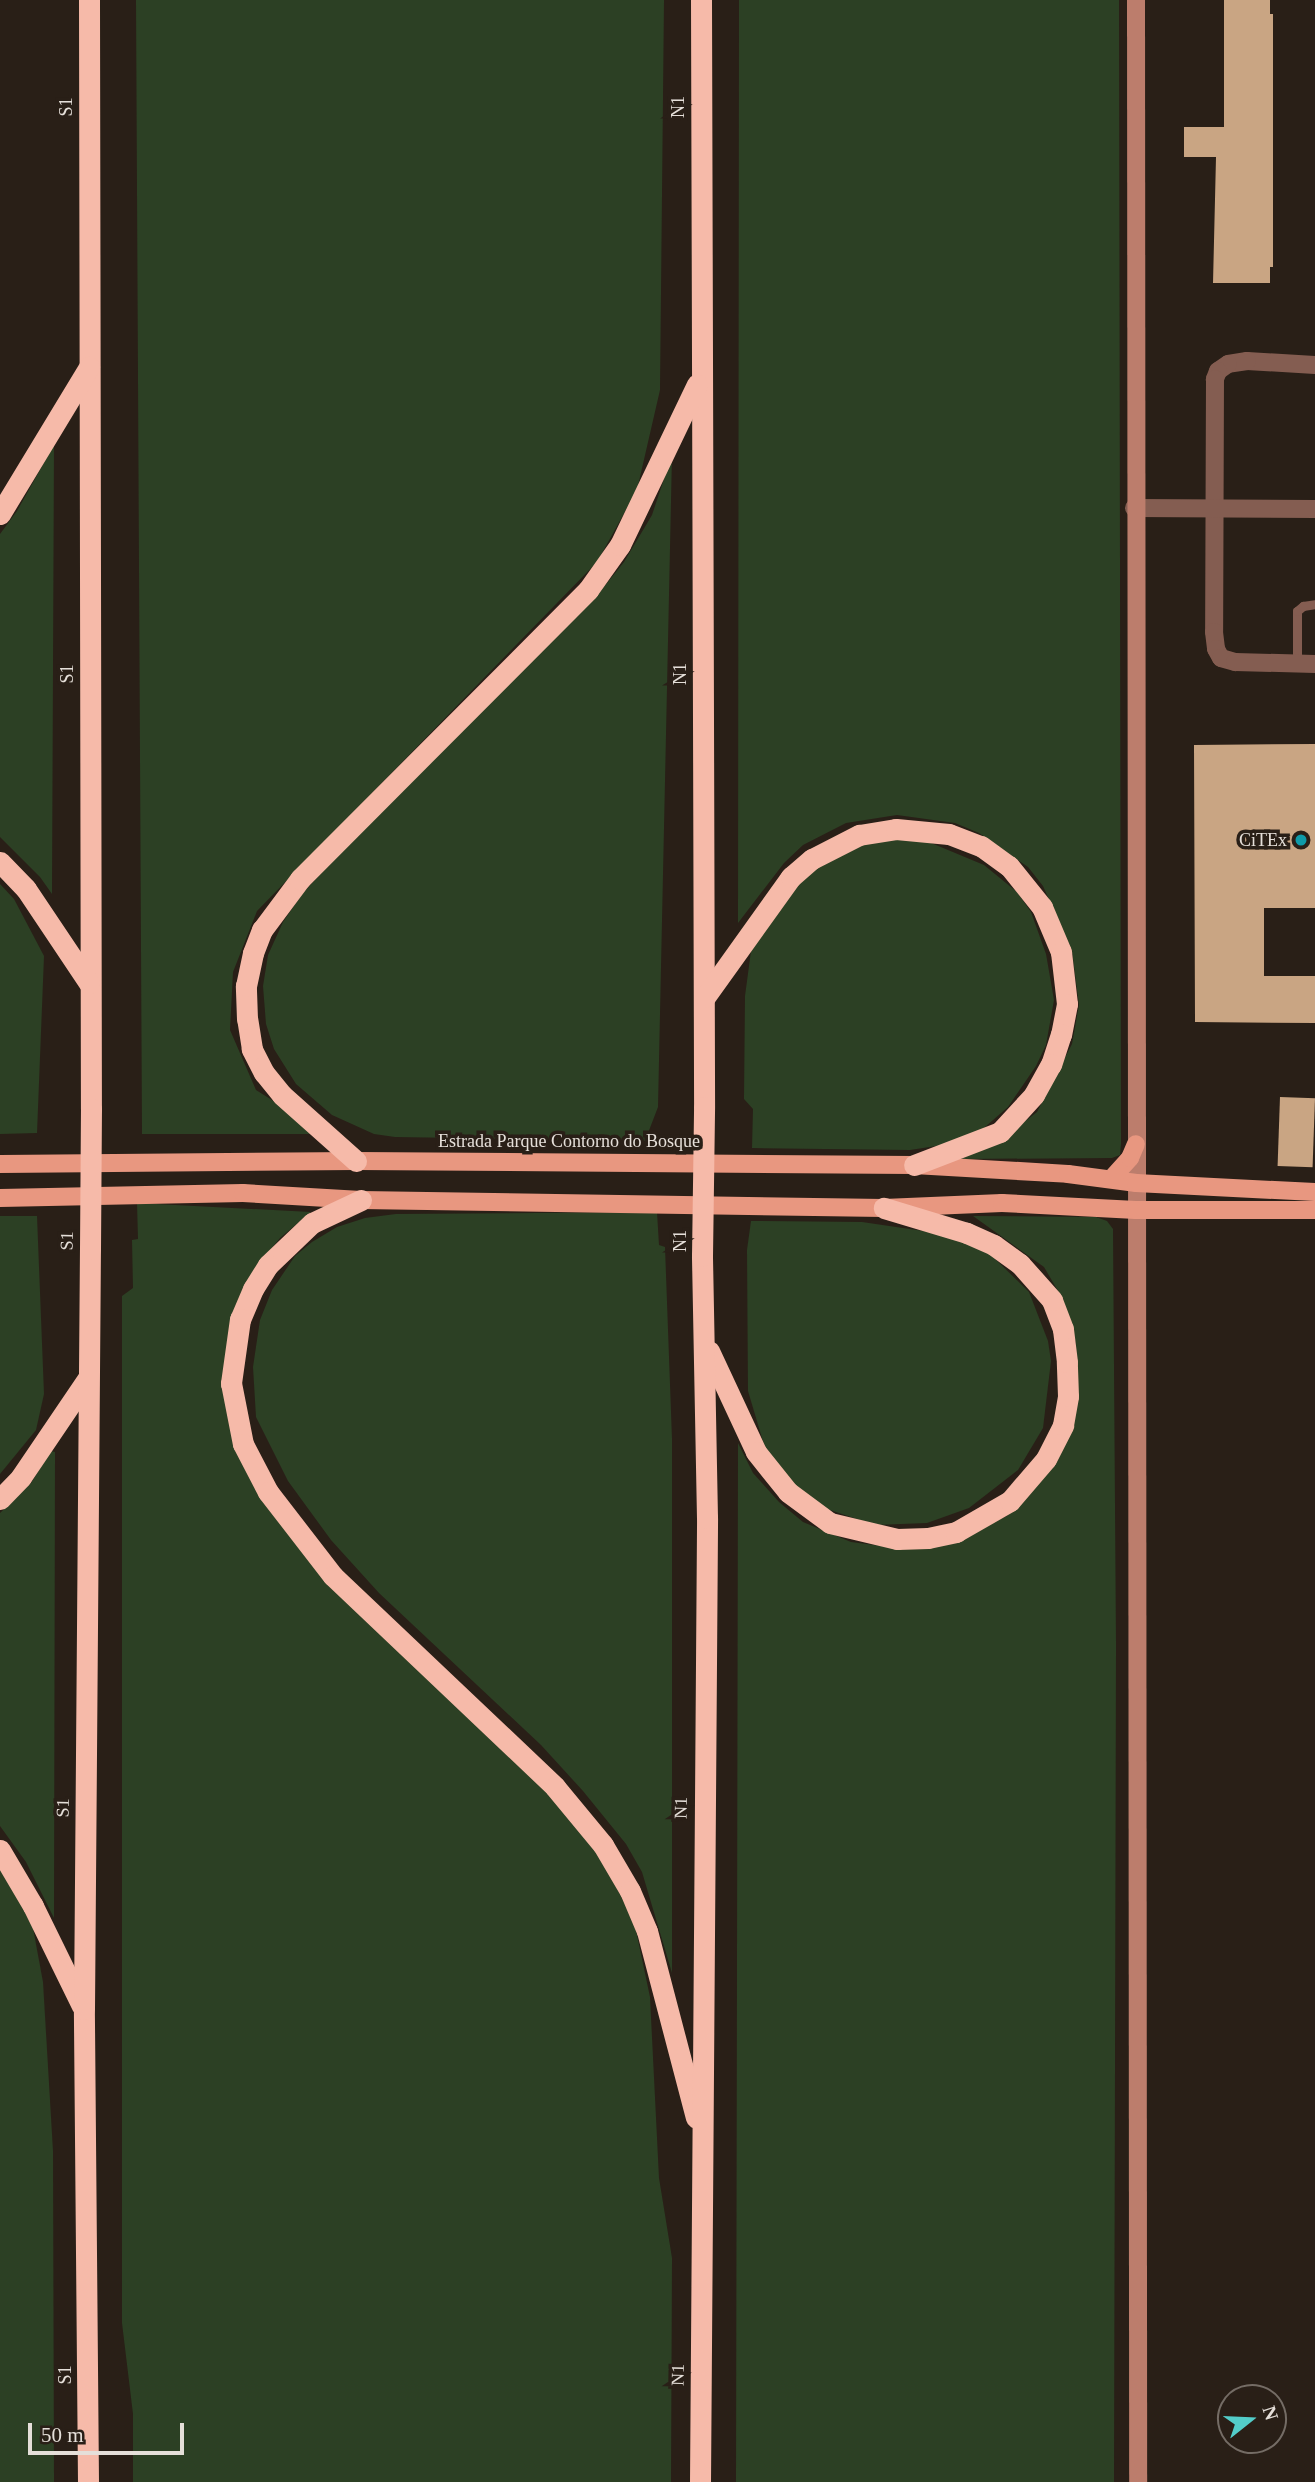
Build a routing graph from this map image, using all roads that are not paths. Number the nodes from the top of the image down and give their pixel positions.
1 (89, 0) edge
2 (701, 0) edge
3 (1136, 0) edge
4 (1315, 365) edge
5 (89, 367) junction
6 (701, 377) junction
7 (1134, 508) junction
8 (1215, 508) junction
9 (1315, 509) edge
10 (0, 514) edge
11 (1315, 604) edge
12 (1306, 664) edge
13 (0, 862) edge
14 (89, 983) junction
15 (705, 997) junction
16 (1136, 1144) junction
17 (356, 1161) junction
18 (0, 1164) edge
19 (914, 1165) junction
20 (1112, 1178) junction
21 (1315, 1192) edge
22 (0, 1198) edge
23 (1136, 1198) junction
24 (361, 1200) junction
25 (884, 1208) junction
26 (1315, 1210) edge
27 (705, 1343) junction
28 (88, 1378) junction
29 (0, 1499) edge
30 (0, 1850) edge
31 (84, 2009) junction
32 (704, 2151) junction
33 (88, 2482) edge
34 (700, 2482) edge
35 (1138, 2482) edge

1 - 5 highway, S1
2 - 6 highway, N1
3 - 7 main road
4 - 8 street
5 - 10 highway
5 - 14 highway, S1
6 - 15 highway, N1
6 - 17 highway
7 - 8 street
7 - 16 main road
8 - 9 street
8 - 12 street
11 - 12 lane
13 - 14 highway
14 - 28 highway, S1, bridge
15 - 19 highway
15 - 27 highway, N1, bridge
16 - 20 main road
16 - 23 main road
17 - 18 main road, Estrada Parque Contorno do Bosque
17 - 19 main road, Estrada Parque Contorno do Bosque
19 - 20 main road, Estrada Parque Contorno do Bosque
20 - 23 main road, Estrada Parque Contorno do Bosque
21 - 23 main road
22 - 24 main road
23 - 25 main road
23 - 26 main road
23 - 35 main road
24 - 25 main road
24 - 32 highway
25 - 27 highway
27 - 32 highway, N1
28 - 29 highway
28 - 31 highway, S1
30 - 31 highway
31 - 33 highway, S1
32 - 34 highway, N1

